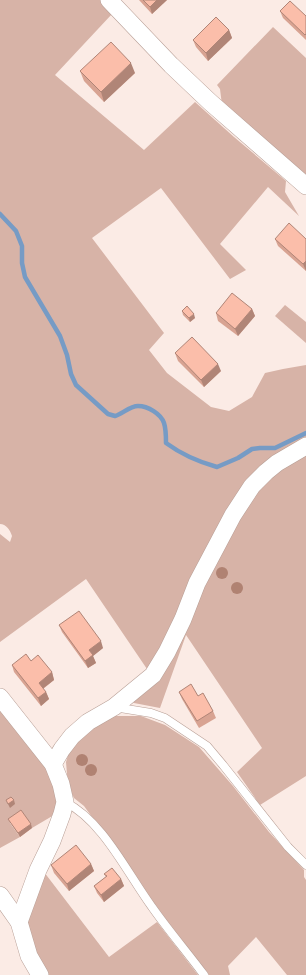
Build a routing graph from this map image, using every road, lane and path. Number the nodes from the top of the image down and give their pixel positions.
1 (109, 0) edge
2 (306, 186) edge
3 (306, 446) edge
4 (0, 697) edge
5 (114, 707) junction
6 (53, 764) junction
7 (65, 802) junction
8 (306, 865) edge
9 (0, 895) edge
10 (19, 922) junction
11 (40, 975) edge
12 (204, 975) edge

1 - 2 street
3 - 5 street
4 - 6 street
5 - 6 street
5 - 8 lane
6 - 7 street
7 - 10 street
7 - 12 lane
9 - 10 street
10 - 11 street

